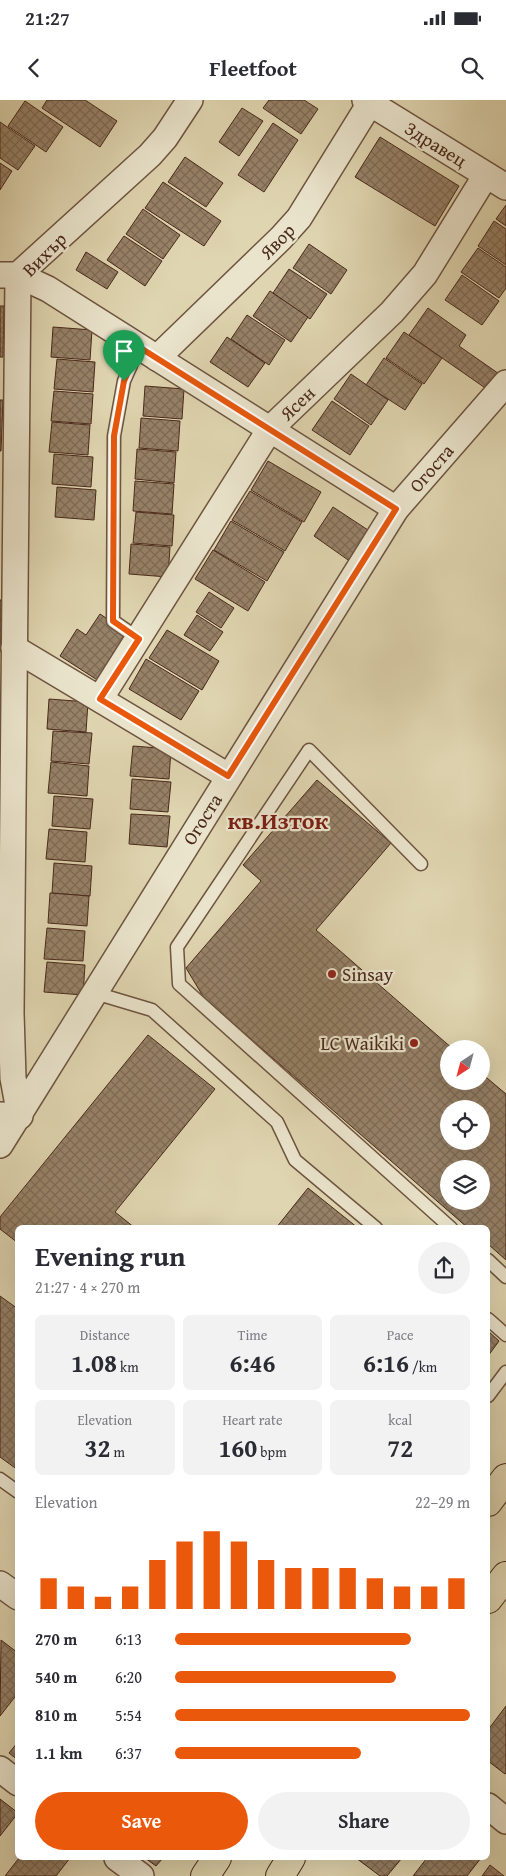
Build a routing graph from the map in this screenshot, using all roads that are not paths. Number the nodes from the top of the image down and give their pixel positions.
1 (190, 100) edge
2 (369, 101) edge
3 (496, 181) edge
4 (9, 275) edge
5 (148, 352) junction
6 (506, 383) edge
7 (9, 386) edge
8 (270, 429) junction
9 (8, 483) edge
10 (396, 509) junction
11 (7, 584) edge
12 (139, 639) junction
13 (14, 648) junction
14 (7, 680) edge
15 (100, 699) junction
16 (228, 776) junction
17 (6, 786) edge
18 (421, 864) dead end
19 (6, 906) edge
20 (95, 993) junction
21 (6, 1013) edge
22 (10, 1115) edge
23 (0, 1145) edge
24 (372, 1225) edge
25 (448, 1225) edge
26 (490, 1262) edge
27 (506, 1277) edge
28 (490, 1321) edge
29 (506, 1335) edge
30 (506, 1372) edge
31 (490, 1393) edge
32 (506, 1478) edge
33 (0, 1479) edge
34 (15, 1490) edge
35 (490, 1499) edge
36 (506, 1576) edge
37 (0, 1584) edge
38 (15, 1595) edge
39 (490, 1596) edge
40 (0, 1769) edge
41 (15, 1780) edge
42 (490, 1808) edge
43 (506, 1821) edge
44 (120, 1860) edge
45 (216, 1860) edge
46 (291, 1860) edge
47 (141, 1876) edge
48 (205, 1876) edge
49 (280, 1876) edge

1 - 4 street, Вихър
2 - 3 street, Здравец
2 - 5 street, Явор
3 - 8 street, Ясен
4 - 5 street
4 - 7 street, Вихър
5 - 8 street
5 - 12 lane, Явор
6 - 10 street, Огоста
7 - 9 street, Вихър
8 - 10 street
8 - 12 street, Ясен
9 - 11 street, Вихър
10 - 16 street, Огоста
11 - 13 street, Вихър
12 - 15 street, Ясен
13 - 14 street, Вихър
13 - 15 street
14 - 17 street, Вихър
15 - 16 street
16 - 20 street, Огоста
17 - 19 street, Вихър
18 - 25 lane
19 - 21 street, Вихър
20 - 22 street, Огоста
20 - 24 lane
21 - 22 street, Вихър
22 - 23 street, Огоста
26 - 27 lane
28 - 29 lane
30 - 31 lane
32 - 35 main road
33 - 34 lane
36 - 39 main road
37 - 38 street
40 - 41 street
42 - 43 street
44 - 47 street
45 - 48 main road
46 - 49 main road

